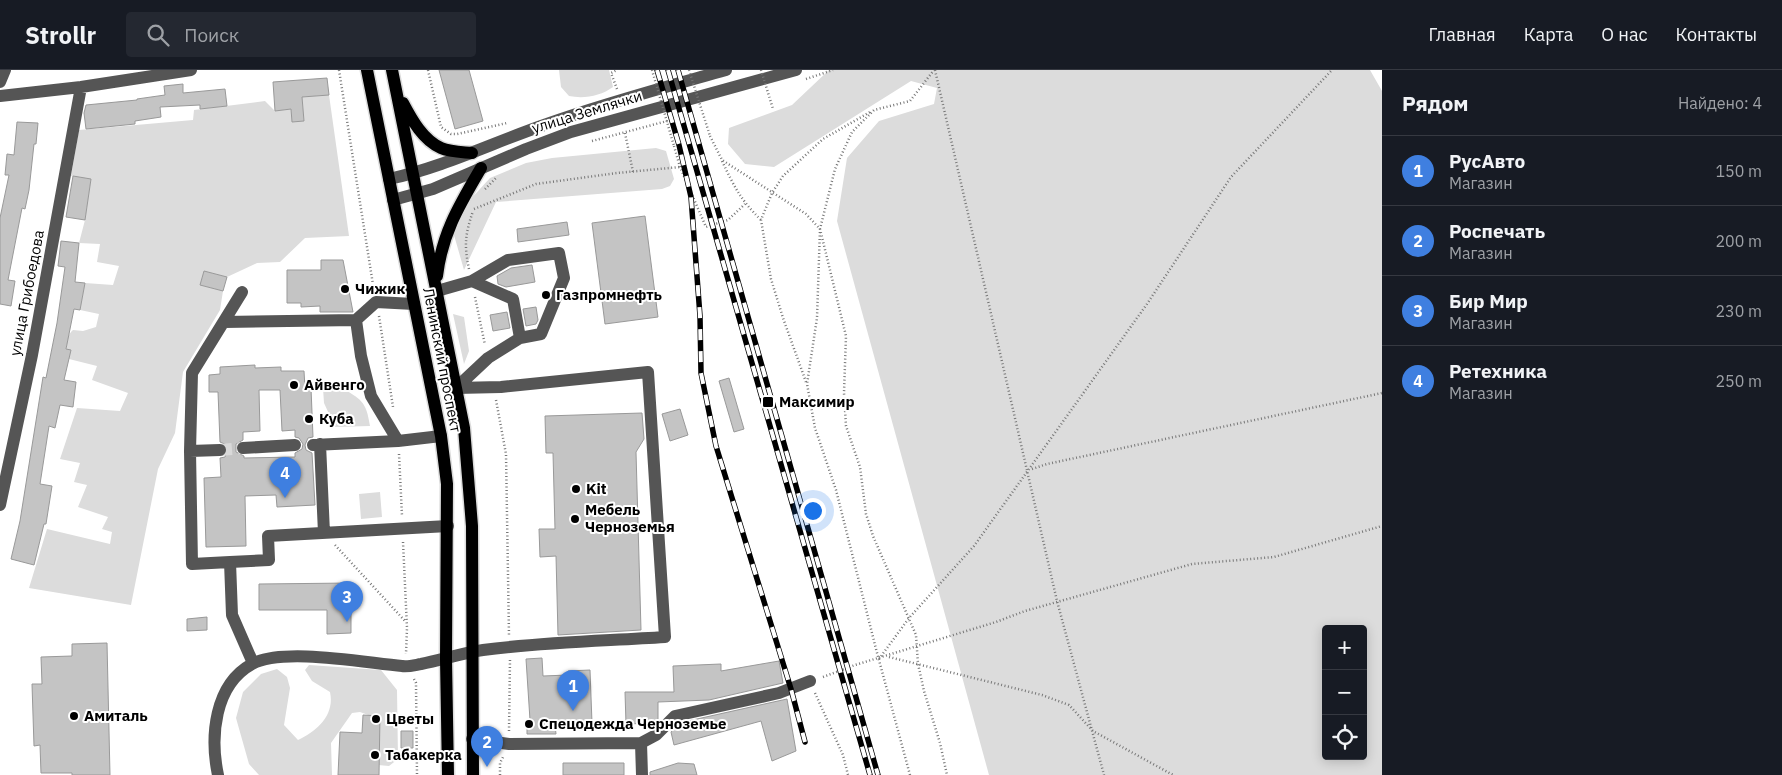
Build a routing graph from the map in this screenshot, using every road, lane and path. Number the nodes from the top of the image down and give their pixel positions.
1 (5, 70) edge
2 (191, 70) edge
3 (339, 70) edge
4 (367, 70) edge
5 (392, 70) edge
6 (428, 70) edge
7 (617, 70) edge
8 (652, 70) edge
9 (689, 70) edge
10 (726, 70) edge
11 (761, 70) edge
12 (833, 70) edge
13 (934, 70) edge
14 (1332, 70) edge
15 (801, 74) edge
16 (0, 82) edge
17 (81, 87) junction
18 (396, 90) junction
19 (618, 91) dead end
20 (768, 91) dead end
21 (759, 94) dead end
22 (0, 96) edge
23 (773, 109) dead end
24 (704, 110) dead end
25 (874, 110) junction
26 (695, 113) dead end
27 (678, 118) dead end
28 (512, 122) dead end
29 (625, 133) junction
30 (587, 143) dead end
31 (472, 153) junction
32 (722, 160) junction
33 (680, 167) junction
34 (481, 168) junction
35 (633, 172) junction
36 (414, 174) junction
37 (498, 176) dead end
38 (389, 179) junction
39 (772, 193) junction
40 (418, 194) junction
41 (481, 194) dead end
42 (393, 200) junction
43 (478, 201) dead end
44 (745, 204) junction
45 (474, 209) junction
46 (761, 220) junction
47 (820, 230) junction
48 (472, 281) junction
49 (437, 291) junction
50 (242, 292) dead end
51 (376, 302) junction
52 (414, 304) junction
53 (356, 320) junction
54 (224, 322) junction
55 (520, 338) junction
56 (488, 358) junction
57 (807, 384) junction
58 (494, 387) junction
59 (456, 388) junction
60 (1382, 393) edge
61 (394, 410) dead end
62 (441, 436) junction
63 (398, 441) junction
64 (295, 445) dead end
65 (243, 448) tunnel mouth
66 (220, 450) tunnel mouth
67 (190, 451) junction
68 (1029, 472) junction
69 (0, 505) edge
70 (448, 526) junction
71 (1382, 526) edge
72 (403, 529) junction
73 (324, 533) junction
74 (230, 562) junction
75 (1057, 601) junction
76 (909, 618) junction
77 (406, 622) junction
78 (917, 646) junction
79 (510, 647) junction
80 (472, 652) junction
81 (887, 656) junction
82 (879, 659) junction
83 (446, 660) junction
84 (253, 663) junction
85 (918, 664) junction
86 (406, 667) junction
87 (833, 673) dead end
88 (810, 682) joint
89 (1092, 731) junction
90 (472, 739) junction
91 (641, 743) junction
92 (509, 744) junction
93 (215, 761) junction
94 (212, 775) edge
95 (218, 775) edge
96 (417, 775) edge
97 (448, 775) edge
98 (473, 775) edge
99 (500, 775) edge
100 (642, 775) edge
101 (848, 775) edge
102 (910, 775) edge
103 (946, 775) edge
104 (1104, 775) edge
105 (1173, 775) edge

1 - 16 street
2 - 17 street
3 - 51 path
4 - 38 main road, Ленинский проспект
5 - 18 main road, Ленинский проспект
6 - 28 path
7 - 19 path
8 - 33 path, bridge
9 - 32 path, bridge
10 - 31 street, улица Землячки
11 - 23 path, bridge
12 - 15 path
13 - 25 path
13 - 68 path
14 - 68 path
15 - 34 street, улица Землячки
17 - 22 street
17 - 69 street, улица Грибоедова
18 - 31 main road
18 - 36 main road, Ленинский проспект
20 - 21 path
24 - 26 path
25 - 39 path
25 - 47 path
27 - 29 path
29 - 30 path
29 - 35 path
31 - 36 street, улица Землячки
32 - 39 path
32 - 44 path
33 - 35 path
33 - 44 path
34 - 40 street, улица Землячки
34 - 49 main road
35 - 45 path
36 - 38 street, улица Землячки
36 - 40 main road, Ленинский проспект
37 - 41 path
38 - 42 main road, Ленинский проспект
39 - 46 path
39 - 47 path
40 - 42 street, улица Землячки
40 - 49 main road, Ленинский проспект
42 - 52 main road, Ленинский проспект
43 - 45 path
44 - 46 path
45 - 48 path
46 - 57 path
47 - 57 path
47 - 76 path
48 - 49 street
48 - 55 street
48 - 55 street
48 - 56 path
49 - 59 main road, Ленинский проспект
50 - 54 street
51 - 52 street
51 - 53 street
51 - 61 path
52 - 62 main road, Ленинский проспект
53 - 54 street
53 - 63 street
54 - 67 street
55 - 56 street
56 - 59 street
57 - 82 path
58 - 59 street
58 - 79 path
58 - 79 street
59 - 80 main road, Ленинский проспект
60 - 68 path
62 - 63 street
62 - 70 main road, Ленинский проспект
63 - 72 path
63 - 73 street
64 - 65 street
66 - 67 street
67 - 74 street
68 - 75 path
68 - 76 path
70 - 72 street
70 - 83 main road, Ленинский проспект
71 - 75 path
72 - 73 street
72 - 77 path
73 - 74 street
73 - 77 path
74 - 84 street
75 - 78 path
75 - 89 path
76 - 78 path
76 - 82 path
77 - 86 path
78 - 81 path
78 - 85 path
79 - 80 street
79 - 92 path
80 - 83 street
80 - 90 main road, Ленинский проспект
81 - 82 path
81 - 85 path
82 - 87 path
82 - 102 path
83 - 86 street
83 - 97 main road, Ленинский проспект
84 - 86 street
84 - 93 street
85 - 89 path
85 - 103 path
86 - 96 path
88 - 91 street
88 - 101 path
89 - 104 path
89 - 105 path
90 - 92 street
90 - 98 main road, Ленинский проспект
91 - 92 street
91 - 100 street
92 - 99 path
93 - 94 street
93 - 95 street

